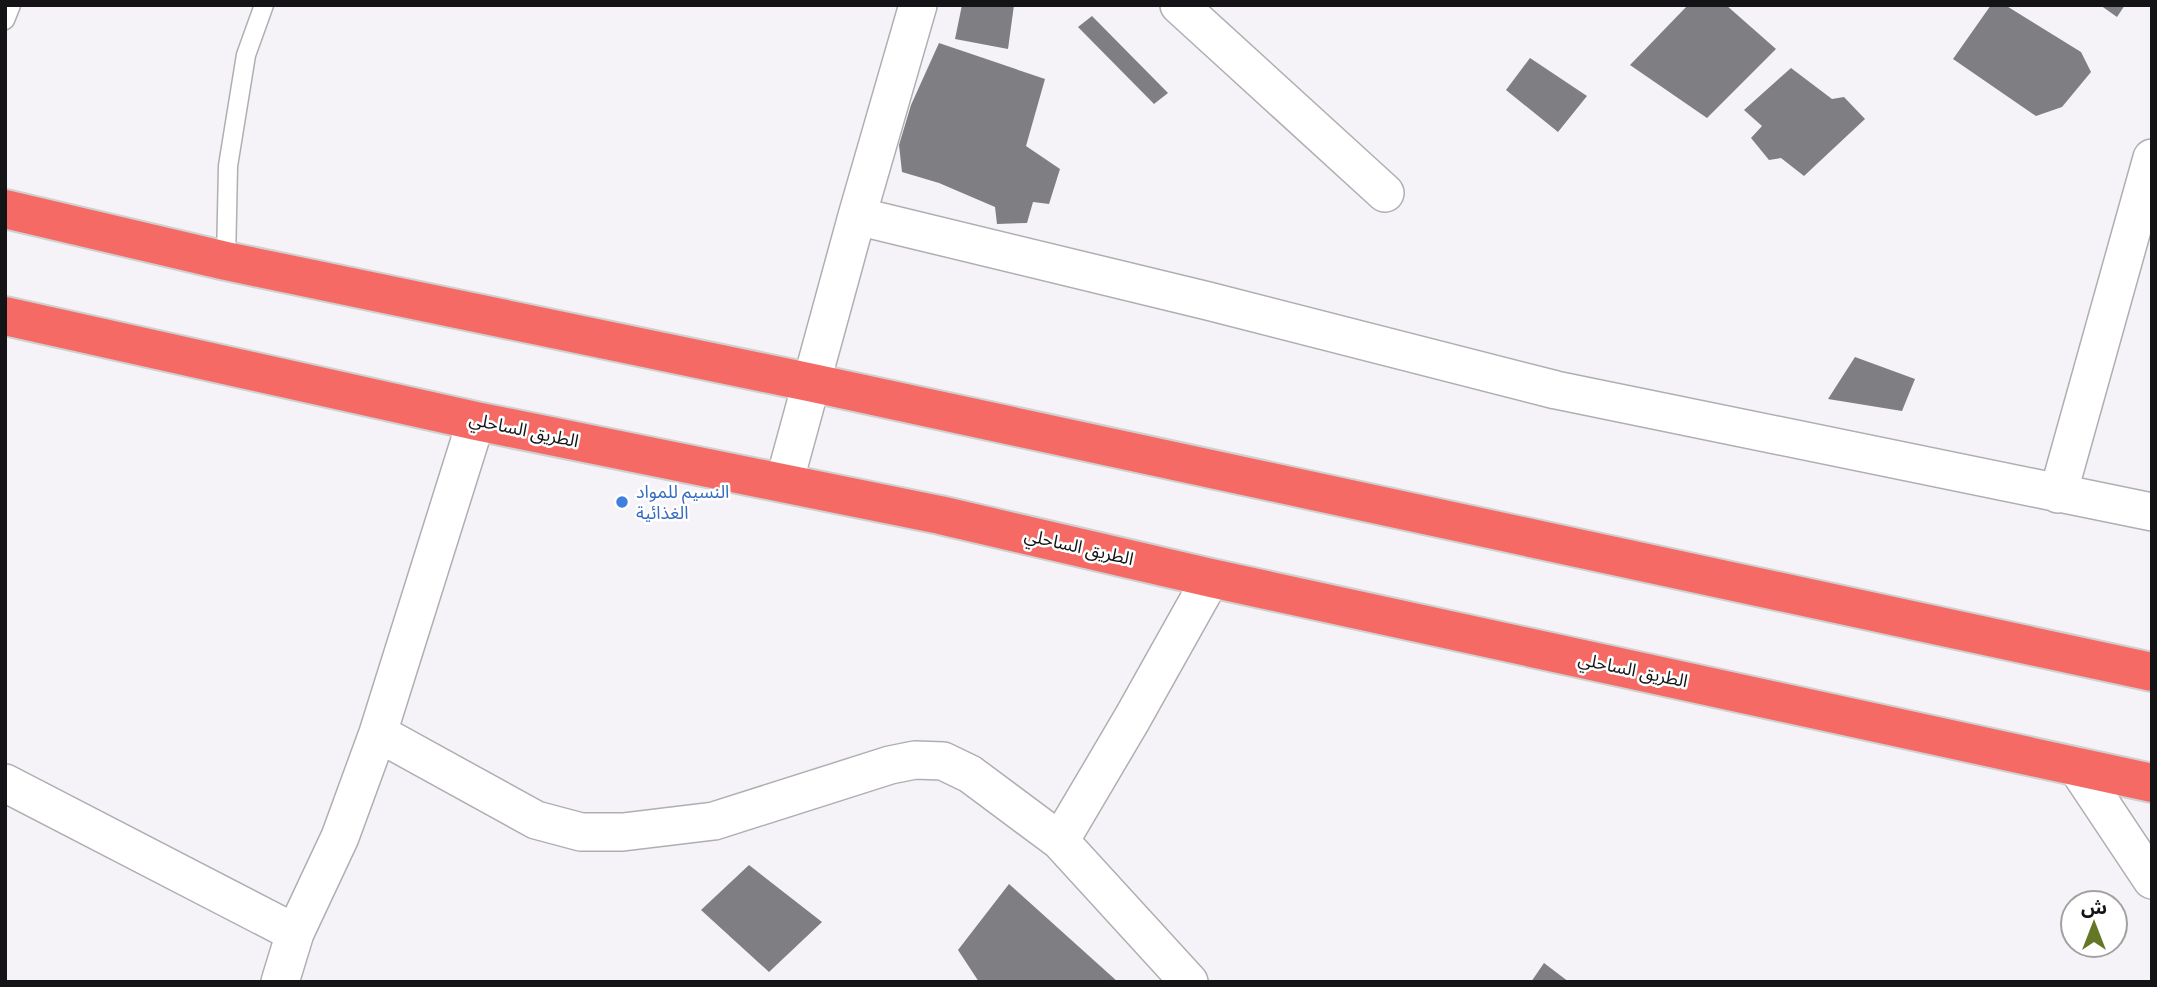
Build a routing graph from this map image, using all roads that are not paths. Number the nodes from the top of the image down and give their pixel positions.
1 (11, 5) edge
2 (264, 5) edge
3 (918, 5) edge
4 (1179, 5) edge
5 (5, 20) edge
6 (2152, 158) edge
7 (1385, 193) dead end
8 (5, 209) edge
9 (857, 216) junction
10 (226, 261) junction
11 (5, 316) edge
12 (813, 383) junction
13 (476, 421) junction
14 (785, 484) junction
15 (2058, 494) junction
16 (2152, 512) edge
17 (1211, 578) junction
18 (2152, 673) edge
19 (378, 733) junction
20 (2076, 766) junction
21 (5, 783) edge
22 (2152, 783) edge
23 (1060, 841) junction
24 (2152, 880) edge
25 (295, 933) junction
26 (280, 982) edge
27 (1189, 982) edge

1 - 5 lane
2 - 10 lane
3 - 9 street
4 - 7 street
6 - 15 street
8 - 10 highway
9 - 12 street
9 - 15 street
10 - 12 highway
11 - 13 highway, الطريق الساحلي
12 - 14 street
12 - 18 highway
13 - 14 highway, الطريق الساحلي
13 - 19 street
14 - 17 highway, الطريق الساحلي
15 - 16 street
17 - 20 highway, الطريق الساحلي
17 - 23 street
19 - 23 street
19 - 25 street
20 - 22 highway, الطريق الساحلي
20 - 24 street
21 - 25 street
23 - 27 street
25 - 26 street

